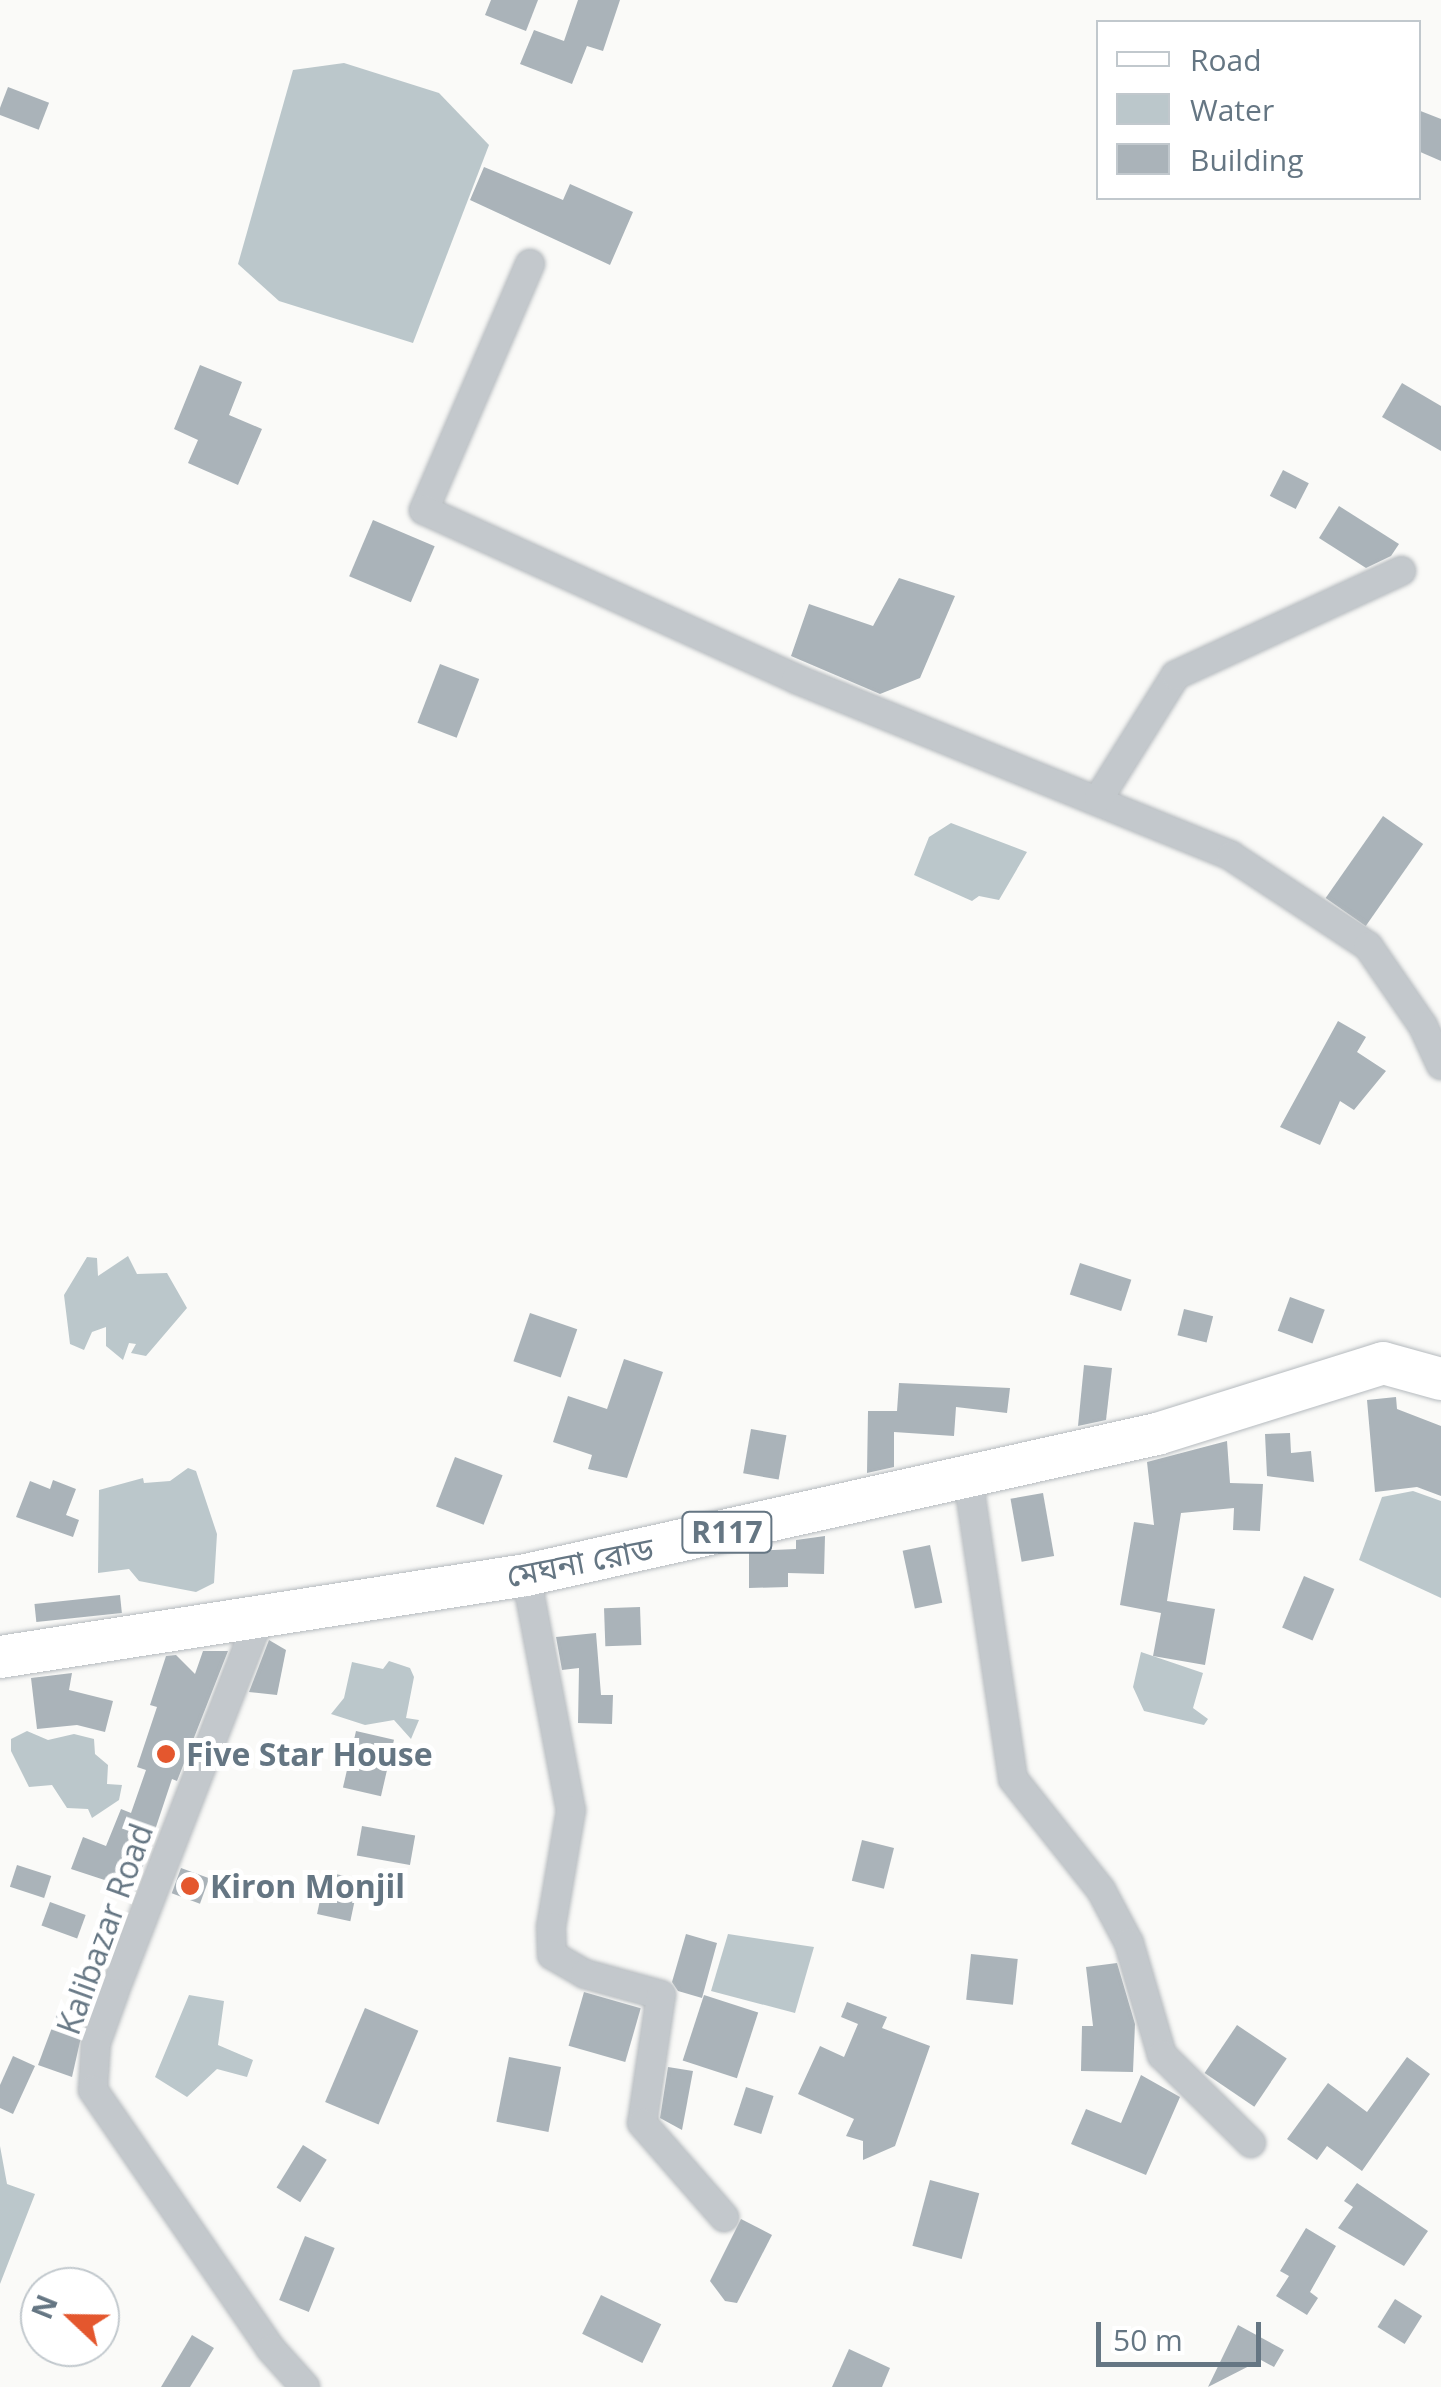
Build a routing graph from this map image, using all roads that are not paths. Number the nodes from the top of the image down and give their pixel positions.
1 (530, 264) dead end
2 (1401, 571) dead end
3 (1098, 798) junction
4 (1441, 1064) edge
5 (1439, 1376) edge
6 (968, 1478) junction
7 (526, 1574) junction
8 (258, 1621) junction
9 (0, 1657) edge
10 (1251, 2143) dead end
11 (724, 2218) dead end
12 (305, 2387) edge

1 - 3 street
2 - 3 street
3 - 4 street
5 - 6 main road, মেঘনা রোড / R117
6 - 7 main road, মেঘনা রোড / R117
6 - 10 street
7 - 8 main road, মেঘনা রোড / R117
7 - 11 street
8 - 9 main road, মেঘনা রোড / R117
8 - 12 street, Kalibazar Road

